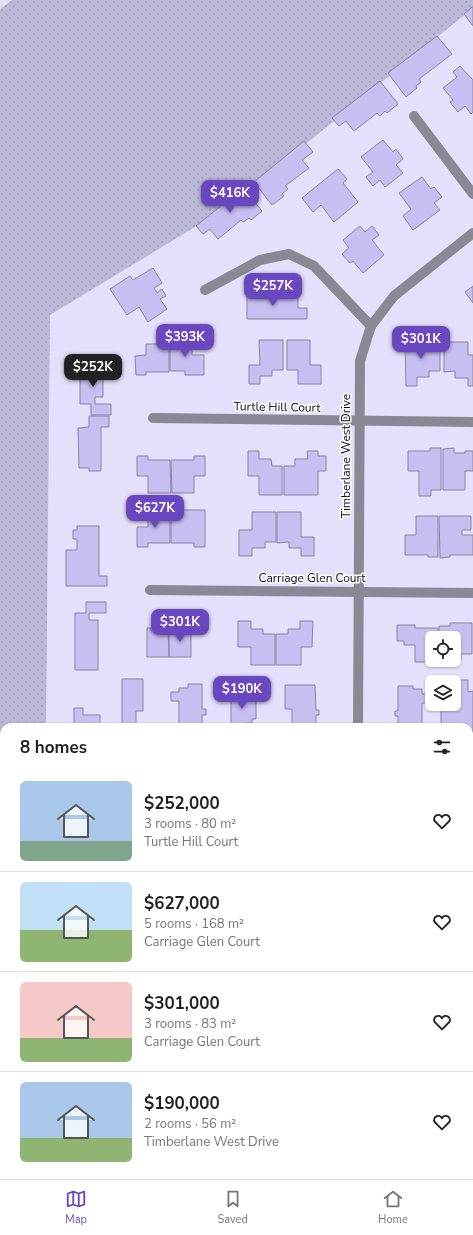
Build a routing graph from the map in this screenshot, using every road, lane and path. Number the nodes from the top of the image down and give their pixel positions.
1 (414, 116) dead end
2 (473, 194) edge
3 (473, 233) edge
4 (205, 290) dead end
5 (371, 326) junction
6 (153, 418) dead end
7 (359, 421) junction
8 (473, 422) edge
9 (150, 590) dead end
10 (358, 592) junction
11 (473, 592) edge
12 (358, 723) edge

1 - 2 street
3 - 5 street, Timberlane West Drive
4 - 5 street
5 - 7 street, Timberlane West Drive
6 - 7 street, Turtle Hill Court
7 - 8 street, Turtle Hill Court
7 - 10 street, Timberlane West Drive
9 - 10 street, Carriage Glen Court
10 - 11 street, Carriage Glen Court
10 - 12 street, Timberlane West Drive

